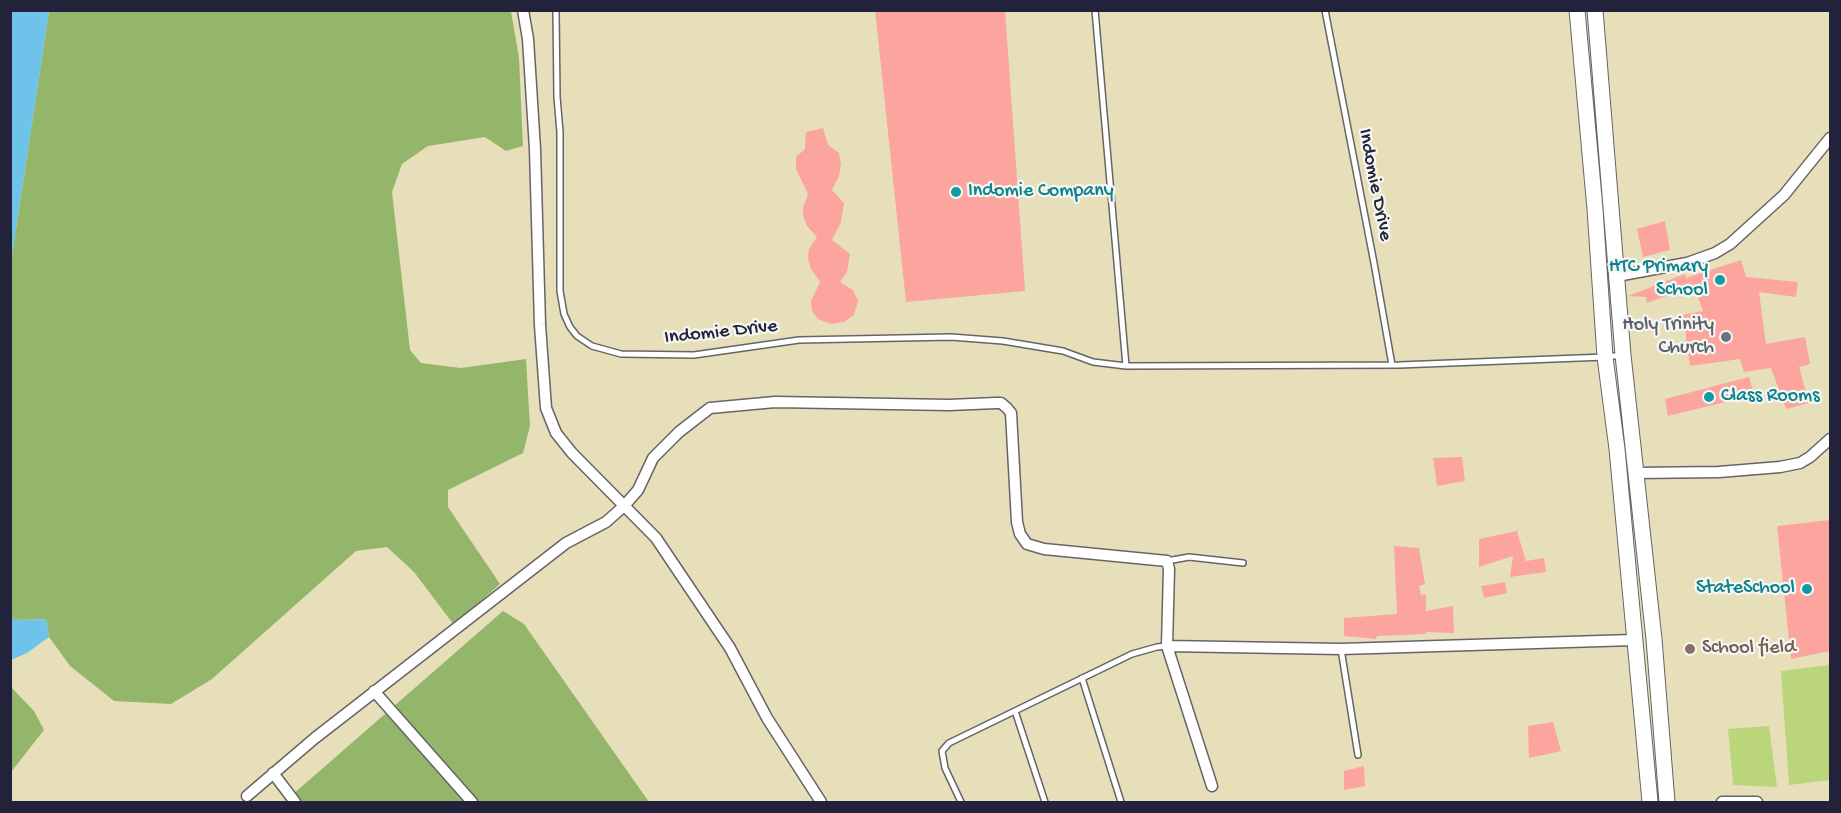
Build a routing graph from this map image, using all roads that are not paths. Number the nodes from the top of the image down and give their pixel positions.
1 (523, 10) edge
2 (556, 10) edge
3 (1095, 10) edge
4 (1325, 10) edge
5 (1577, 10) edge
6 (1595, 10) edge
7 (1830, 138) edge
8 (1617, 276) junction
9 (1623, 354) junction
10 (1605, 357) junction
11 (1392, 365) junction
12 (1126, 366) junction
13 (1830, 439) edge
14 (1636, 473) junction
15 (624, 506) junction
16 (1167, 561) junction
17 (1243, 563) dead end
18 (1633, 640) junction
19 (1167, 646) junction
20 (1341, 649) junction
21 (1082, 678) junction
22 (374, 692) junction
23 (1015, 711) junction
24 (1358, 755) dead end
25 (273, 773) junction
26 (1212, 786) dead end
27 (247, 796) dead end
28 (296, 802) edge
29 (472, 802) edge
30 (821, 802) edge
31 (961, 802) edge
32 (1045, 802) edge
33 (1121, 802) edge
34 (1650, 802) edge
35 (1668, 802) edge
36 (1722, 802) edge
37 (1757, 802) edge

1 - 15 street
2 - 12 lane, Indomie Drive
3 - 12 lane
4 - 11 lane, Indomie Drive
5 - 10 main road
6 - 8 main road
7 - 8 street
8 - 9 main road
9 - 10 lane, Indomie Drive
9 - 14 main road
10 - 11 lane, Indomie Drive
10 - 18 main road
11 - 12 lane, Indomie Drive
13 - 14 street
14 - 35 main road
15 - 16 street
15 - 22 street
15 - 30 street
16 - 17 lane
16 - 19 street
18 - 20 street
18 - 34 main road
19 - 20 street
19 - 21 lane
19 - 26 street
20 - 24 lane
21 - 23 lane
21 - 33 lane
22 - 25 street
22 - 29 street
23 - 31 lane
23 - 32 lane
25 - 27 street
25 - 28 street
36 - 37 street

